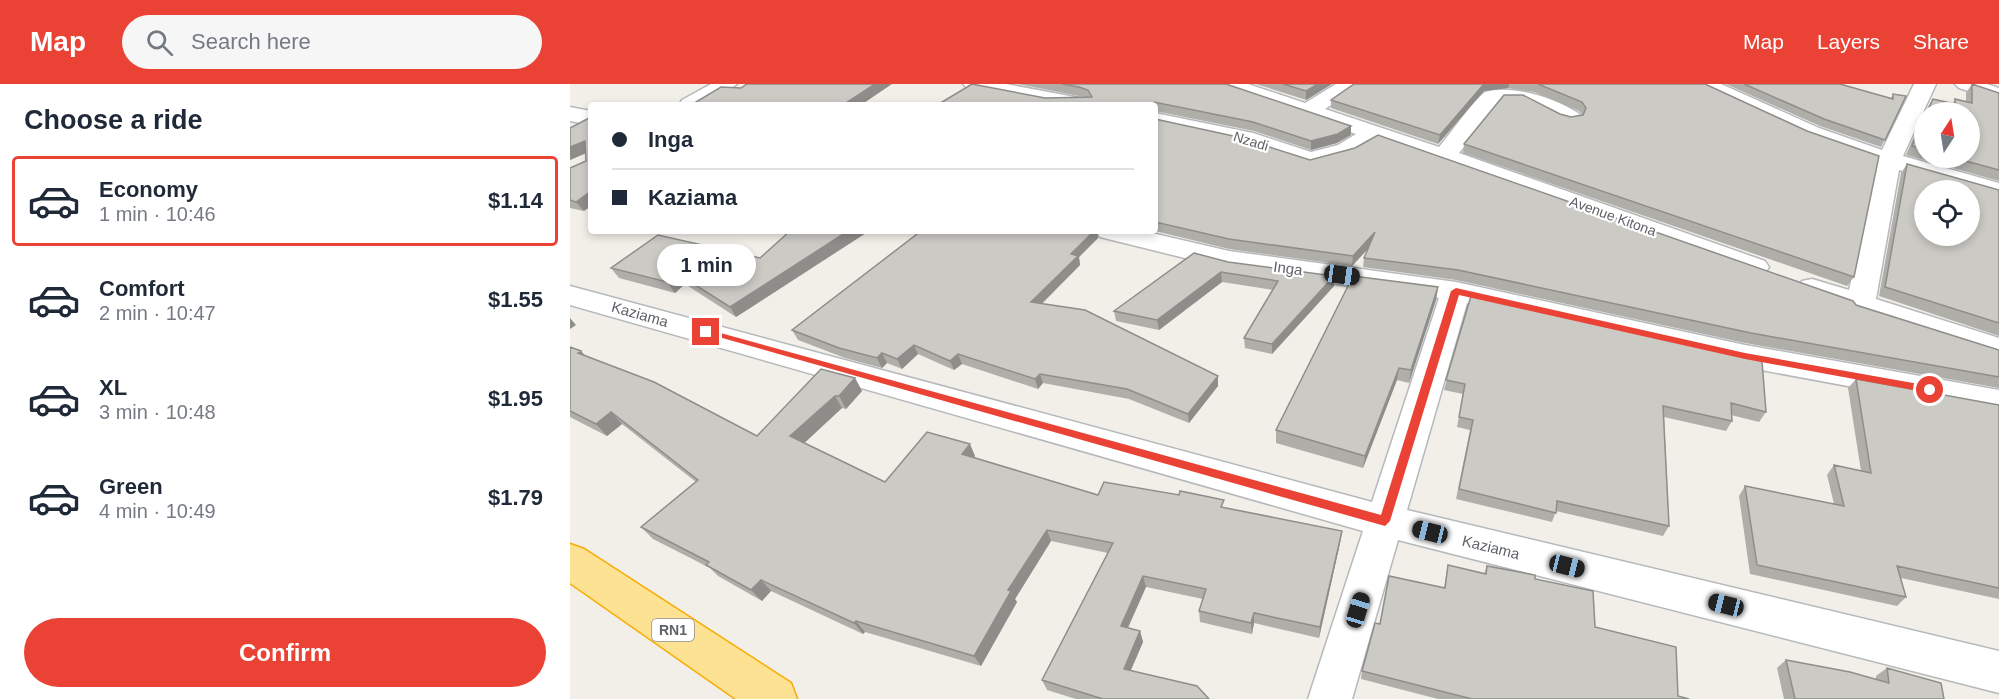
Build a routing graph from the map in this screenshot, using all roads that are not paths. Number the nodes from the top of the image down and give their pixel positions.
1 (726, 84) edge
2 (975, 84) edge
3 (1227, 84) edge
4 (1351, 84) edge
5 (1704, 84) edge
6 (1925, 84) edge
7 (1966, 84) edge
8 (1999, 95) edge
9 (695, 102) edge
10 (1065, 102) edge
11 (1309, 110) junction
12 (570, 114) edge
13 (588, 117) edge
14 (1570, 118) edge
15 (1158, 121) edge
16 (1376, 133) junction
17 (1444, 156) junction
18 (1889, 160) junction
19 (1999, 191) edge
20 (1121, 234) edge
21 (1456, 291) junction
22 (570, 295) edge
23 (1860, 305) junction
24 (1999, 350) edge
25 (1999, 402) edge
26 (1385, 521) junction
27 (570, 561) edge
28 (1999, 672) edge
29 (775, 699) edge
30 (1330, 699) edge

1 - 9 street
2 - 10 street
3 - 11 street, Avenue Kitona
4 - 11 street
5 - 18 street
6 - 18 street
7 - 8 street
11 - 16 street, Avenue Kitona
12 - 13 street
14 - 17 street
15 - 16 street, Nzadi
16 - 17 street, Avenue Kitona
17 - 23 street, Avenue Kitona
18 - 19 street
18 - 23 street
20 - 21 street, Inga
21 - 25 street, Inga
21 - 26 street
22 - 26 street, Kaziama
23 - 24 street, Avenue Kitona
26 - 28 street, Kaziama
26 - 30 street
27 - 29 highway, RN1

